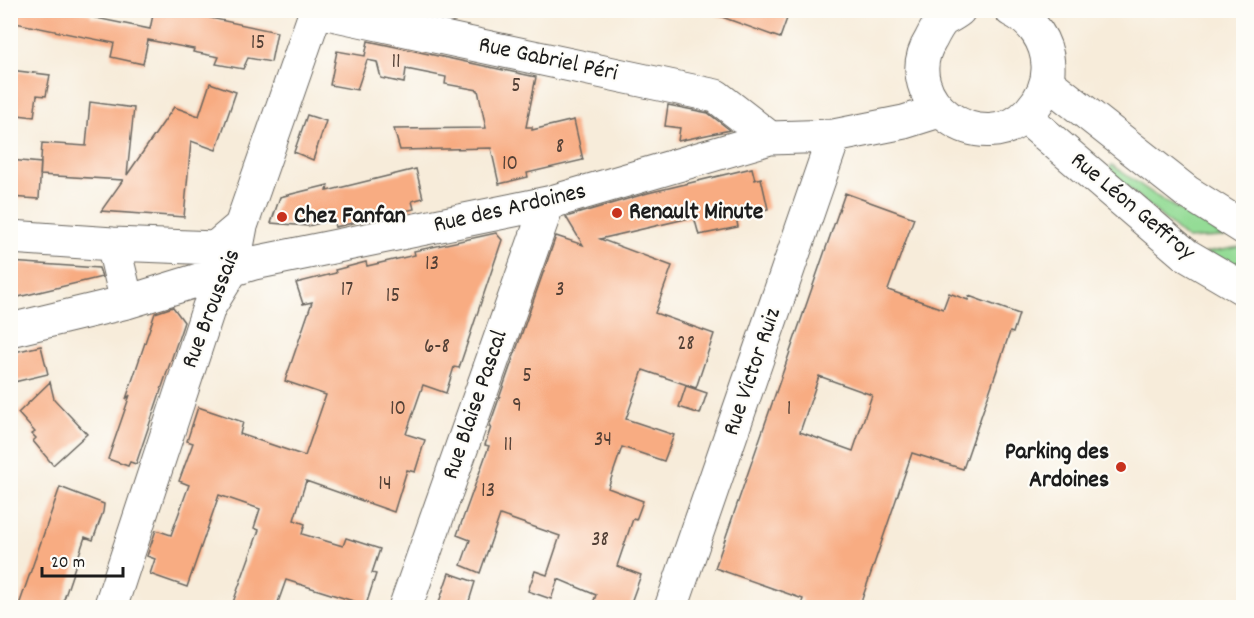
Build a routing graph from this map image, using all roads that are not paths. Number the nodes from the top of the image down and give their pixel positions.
1 (1011, 10) edge
2 (315, 11) edge
3 (947, 14) edge
4 (1047, 82) junction
5 (939, 111) junction
6 (1025, 117) junction
7 (834, 136) junction
8 (770, 138) junction
9 (548, 203) junction
10 (241, 226) junction
11 (1244, 228) edge
12 (10, 237) edge
13 (113, 244) junction
14 (233, 268) junction
15 (1244, 289) edge
16 (127, 302) junction
17 (10, 330) edge
18 (110, 608) edge
19 (405, 608) edge
20 (670, 608) edge

1 - 4 street
2 - 8 street, Rue Gabriel Péri
2 - 10 street, Rue Broussais
3 - 5 street
4 - 6 street
4 - 11 street, Rue Léon Geffroy
5 - 6 street
5 - 7 street, Rue des Ardoines
6 - 15 street, Rue Léon Geffroy
7 - 8 street, Rue des Ardoines
7 - 20 street, Rue Victor Ruiz
8 - 9 street, Rue des Ardoines
9 - 14 street, Rue des Ardoines
9 - 19 street, Rue Blaise Pascal
10 - 13 street
10 - 14 street, Rue Broussais
12 - 13 street
13 - 16 street
14 - 16 street, Rue des Ardoines
14 - 18 street, Rue Broussais
16 - 17 street, Rue des Ardoines

